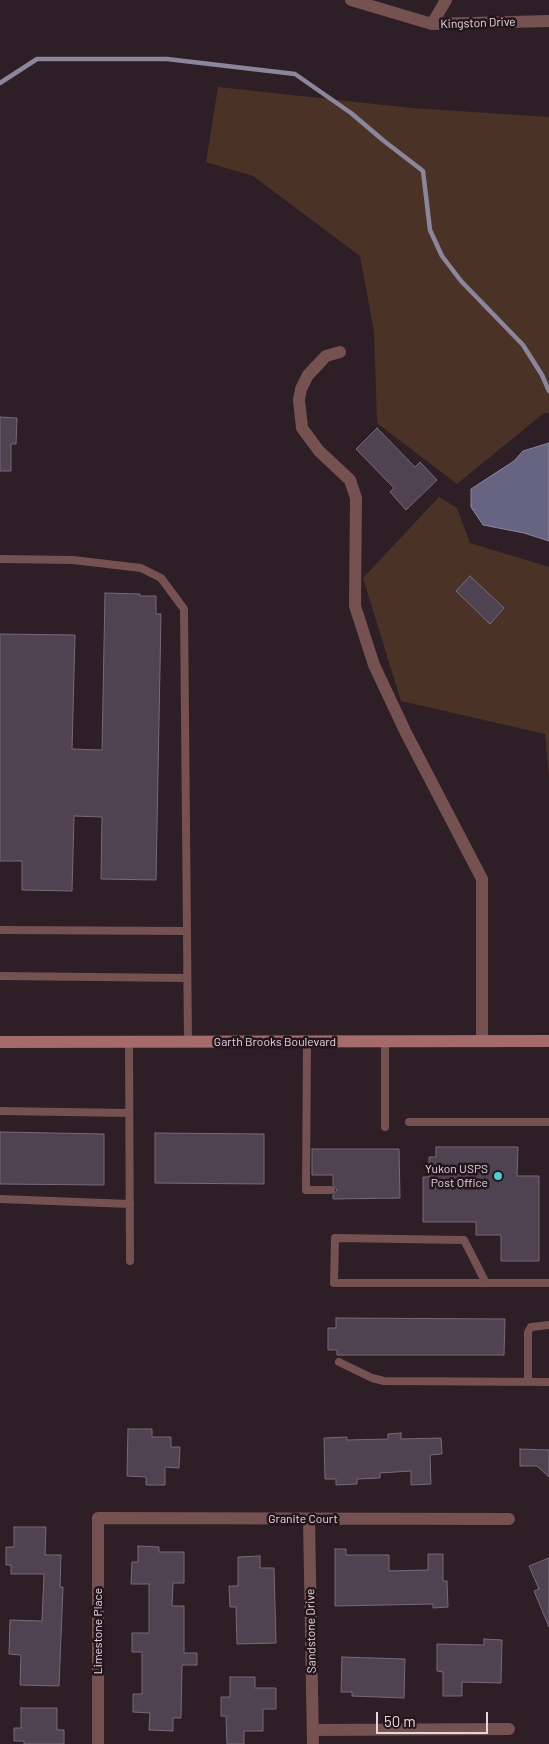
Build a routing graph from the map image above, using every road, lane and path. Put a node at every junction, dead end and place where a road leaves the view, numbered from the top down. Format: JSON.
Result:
{"nodes":[{"id":1,"x":351,"y":0,"type":"edge"},
{"id":2,"x":446,"y":0,"type":"edge"},
{"id":3,"x":549,"y":21,"type":"edge"},
{"id":4,"x":432,"y":24,"type":"junction"},
{"id":5,"x":340,"y":352,"type":"dead end"},
{"id":6,"x":0,"y":559,"type":"edge"},
{"id":7,"x":0,"y":930,"type":"edge"},
{"id":8,"x":187,"y":931,"type":"junction"},
{"id":9,"x":0,"y":976,"type":"edge"},
{"id":10,"x":187,"y":978,"type":"junction"},
{"id":11,"x":549,"y":1040,"type":"edge"},
{"id":12,"x":307,"y":1041,"type":"junction"},
{"id":13,"x":385,"y":1041,"type":"junction"},
{"id":14,"x":482,"y":1041,"type":"junction"},
{"id":15,"x":0,"y":1042,"type":"edge"},
{"id":16,"x":129,"y":1042,"type":"junction"},
{"id":17,"x":188,"y":1042,"type":"junction"},
{"id":18,"x":0,"y":1111,"type":"edge"},
{"id":19,"x":129,"y":1113,"type":"junction"},
{"id":20,"x":409,"y":1122,"type":"dead end"},
{"id":21,"x":549,"y":1122,"type":"edge"},
{"id":22,"x":384,"y":1127,"type":"dead end"},
{"id":23,"x":331,"y":1190,"type":"dead end"},
{"id":24,"x":0,"y":1199,"type":"edge"},
{"id":25,"x":130,"y":1204,"type":"junction"},
{"id":26,"x":130,"y":1261,"type":"dead end"},
{"id":27,"x":486,"y":1283,"type":"junction"},
{"id":28,"x":549,"y":1284,"type":"edge"},
{"id":29,"x":549,"y":1326,"type":"edge"},
{"id":30,"x":339,"y":1362,"type":"dead end"},
{"id":31,"x":528,"y":1382,"type":"junction"},
{"id":32,"x":549,"y":1382,"type":"edge"},
{"id":33,"x":98,"y":1518,"type":"joint"},
{"id":34,"x":308,"y":1519,"type":"junction"},
{"id":35,"x":508,"y":1519,"type":"dead end"},
{"id":36,"x":313,"y":1730,"type":"junction"},
{"id":37,"x":509,"y":1730,"type":"dead end"},
{"id":38,"x":98,"y":1744,"type":"edge"},
{"id":39,"x":313,"y":1744,"type":"edge"}],
"edges":[{"from":1,"to":4,"type":"street","name":"Kingston Drive"},
{"from":2,"to":4,"type":"street"},
{"from":3,"to":4,"type":"street","name":"Kingston Drive"},
{"from":5,"to":14,"type":"street"},
{"from":6,"to":8,"type":"lane"},
{"from":7,"to":8,"type":"lane"},
{"from":8,"to":10,"type":"lane"},
{"from":9,"to":10,"type":"lane"},
{"from":10,"to":17,"type":"lane"},
{"from":11,"to":14,"type":"street","name":"Garth Brooks Boulevard"},
{"from":12,"to":13,"type":"street","name":"Garth Brooks Boulevard"},
{"from":12,"to":17,"type":"street","name":"Garth Brooks Boulevard"},
{"from":12,"to":23,"type":"lane"},
{"from":13,"to":14,"type":"street","name":"Garth Brooks Boulevard"},
{"from":13,"to":22,"type":"lane"},
{"from":15,"to":16,"type":"street","name":"Garth Brooks Boulevard"},
{"from":16,"to":17,"type":"street","name":"Garth Brooks Boulevard"},
{"from":16,"to":19,"type":"lane"},
{"from":18,"to":19,"type":"lane"},
{"from":19,"to":25,"type":"lane"},
{"from":20,"to":21,"type":"lane"},
{"from":24,"to":25,"type":"lane"},
{"from":25,"to":26,"type":"lane"},
{"from":27,"to":27,"type":"lane"},
{"from":27,"to":28,"type":"lane"},
{"from":29,"to":31,"type":"lane"},
{"from":30,"to":31,"type":"lane"},
{"from":31,"to":32,"type":"lane"},
{"from":33,"to":34,"type":"street","name":"Granite Court"},
{"from":33,"to":38,"type":"street","name":"Limestone Place"},
{"from":34,"to":35,"type":"street","name":"Granite Court"},
{"from":34,"to":36,"type":"street","name":"Sandstone Drive"},
{"from":36,"to":37,"type":"street"},
{"from":36,"to":39,"type":"street","name":"Sandstone Drive"}]}
